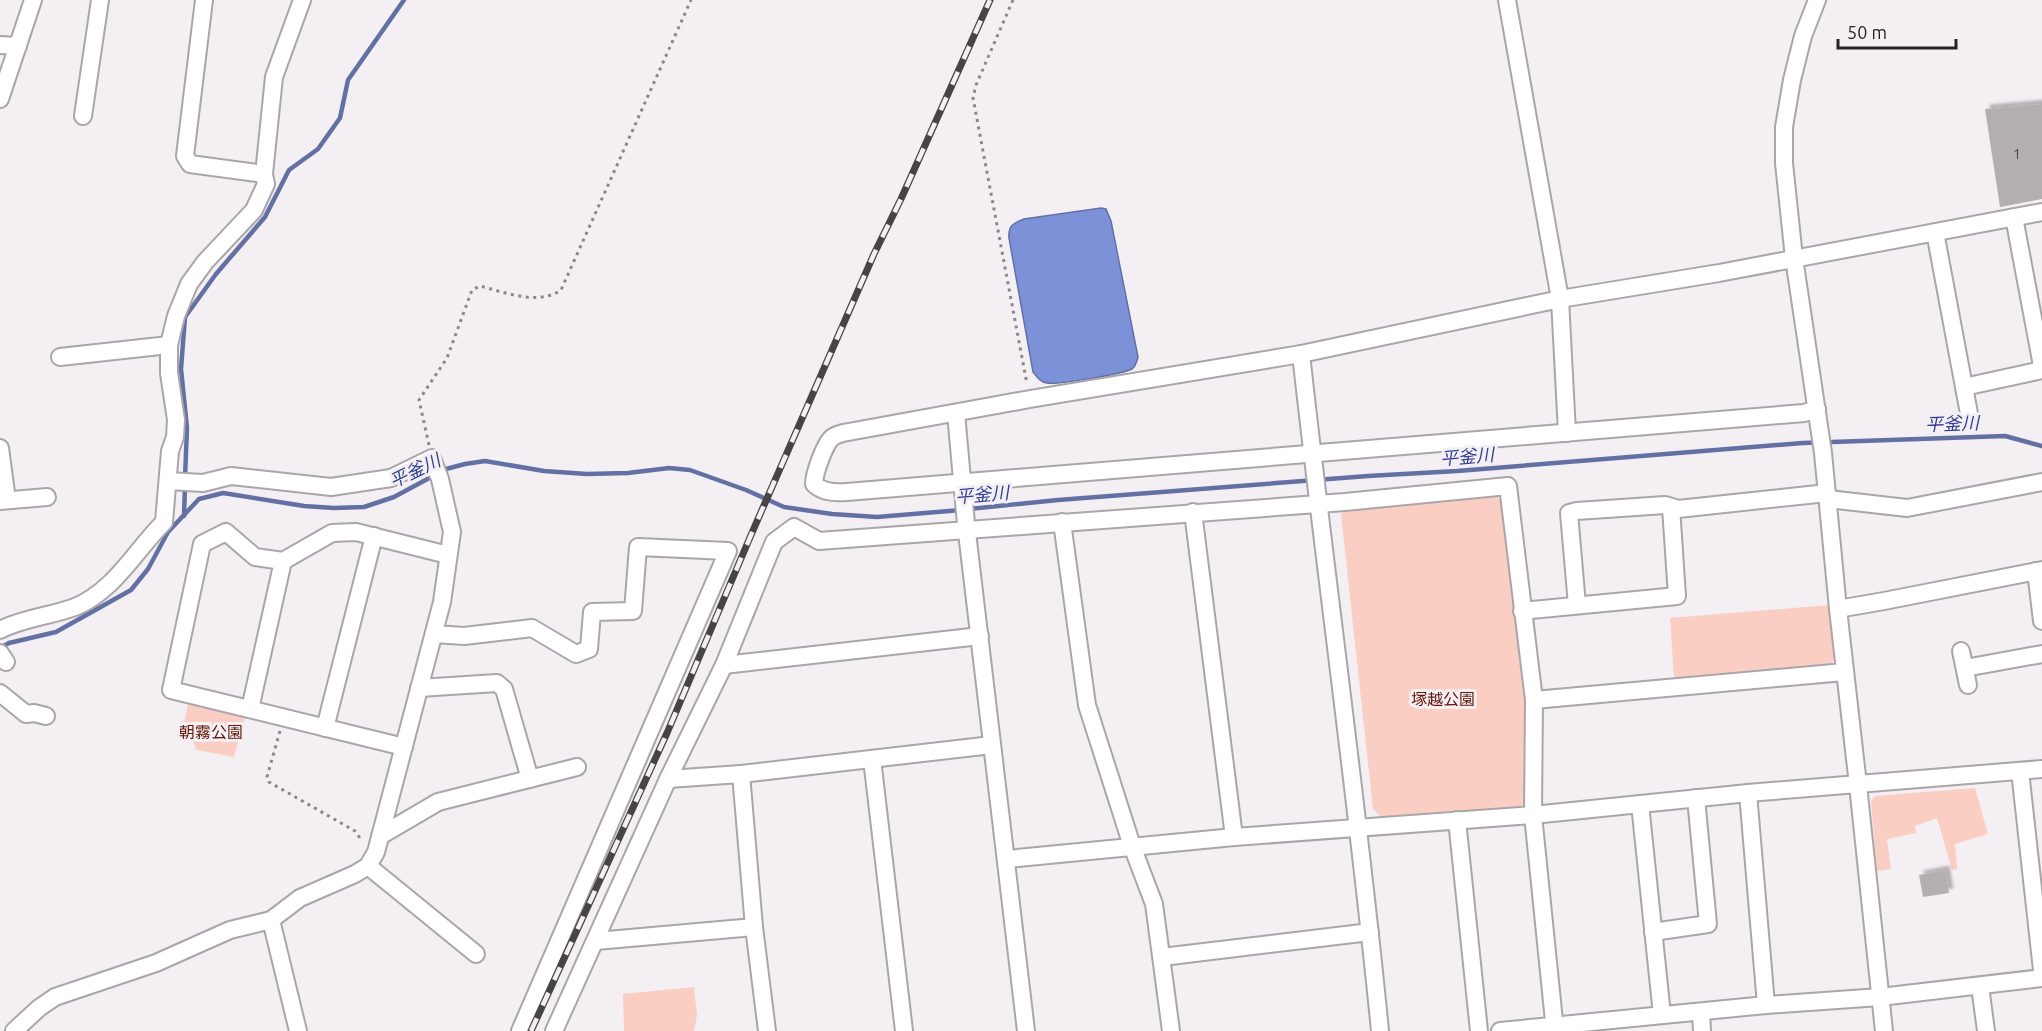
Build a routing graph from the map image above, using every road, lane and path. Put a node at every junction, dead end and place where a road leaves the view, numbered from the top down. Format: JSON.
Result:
{"nodes":[{"id":1,"x":33,"y":0,"type":"edge"},
{"id":2,"x":100,"y":0,"type":"edge"},
{"id":3,"x":204,"y":0,"type":"edge"},
{"id":4,"x":302,"y":0,"type":"edge"},
{"id":5,"x":691,"y":0,"type":"edge"},
{"id":6,"x":1012,"y":0,"type":"edge"},
{"id":7,"x":1506,"y":0,"type":"edge"},
{"id":8,"x":1817,"y":0,"type":"edge"},
{"id":9,"x":0,"y":45,"type":"edge"},
{"id":10,"x":18,"y":46,"type":"junction"},
{"id":11,"x":0,"y":99,"type":"edge"},
{"id":12,"x":83,"y":116,"type":"dead end"},
{"id":13,"x":264,"y":174,"type":"junction"},
{"id":14,"x":2042,"y":212,"type":"edge"},
{"id":15,"x":2014,"y":217,"type":"junction"},
{"id":16,"x":1935,"y":232,"type":"junction"},
{"id":17,"x":1794,"y":258,"type":"junction"},
{"id":18,"x":1560,"y":299,"type":"junction"},
{"id":19,"x":2036,"y":307,"type":"edge"},
{"id":20,"x":170,"y":345,"type":"junction"},
{"id":21,"x":1301,"y":354,"type":"junction"},
{"id":22,"x":60,"y":357,"type":"dead end"},
{"id":23,"x":2042,"y":368,"type":"edge"},
{"id":24,"x":1964,"y":387,"type":"junction"},
{"id":25,"x":1030,"y":399,"type":"junction"},
{"id":26,"x":956,"y":413,"type":"junction"},
{"id":27,"x":1818,"y":417,"type":"junction"},
{"id":28,"x":1970,"y":419,"type":"dead end"},
{"id":29,"x":1567,"y":433,"type":"junction"},
{"id":30,"x":0,"y":454,"type":"edge"},
{"id":31,"x":1312,"y":459,"type":"junction"},
{"id":32,"x":432,"y":461,"type":"junction"},
{"id":33,"x":168,"y":481,"type":"junction"},
{"id":34,"x":2042,"y":482,"type":"edge"},
{"id":35,"x":962,"y":485,"type":"junction"},
{"id":36,"x":1827,"y":496,"type":"junction"},
{"id":37,"x":47,"y":498,"type":"dead end"},
{"id":38,"x":1316,"y":499,"type":"junction"},
{"id":39,"x":4,"y":500,"type":"edge"},
{"id":40,"x":1671,"y":507,"type":"junction"},
{"id":41,"x":1193,"y":512,"type":"junction"},
{"id":42,"x":1062,"y":522,"type":"junction"},
{"id":43,"x":966,"y":527,"type":"junction"},
{"id":44,"x":374,"y":536,"type":"junction"},
{"id":45,"x":448,"y":555,"type":"junction"},
{"id":46,"x":283,"y":561,"type":"junction"},
{"id":47,"x":2039,"y":570,"type":"edge"},
{"id":48,"x":1577,"y":606,"type":"junction"},
{"id":49,"x":1838,"y":609,"type":"junction"},
{"id":50,"x":1522,"y":611,"type":"junction"},
{"id":51,"x":2042,"y":621,"type":"edge"},
{"id":52,"x":0,"y":630,"type":"edge"},
{"id":53,"x":434,"y":634,"type":"junction"},
{"id":54,"x":980,"y":636,"type":"junction"},
{"id":55,"x":1961,"y":651,"type":"dead end"},
{"id":56,"x":2042,"y":654,"type":"edge"},
{"id":57,"x":724,"y":665,"type":"junction"},
{"id":58,"x":1965,"y":668,"type":"junction"},
{"id":59,"x":1844,"y":672,"type":"junction"},
{"id":60,"x":1968,"y":685,"type":"dead end"},
{"id":61,"x":420,"y":688,"type":"junction"},
{"id":62,"x":0,"y":693,"type":"edge"},
{"id":63,"x":1534,"y":700,"type":"junction"},
{"id":64,"x":250,"y":709,"type":"junction"},
{"id":65,"x":46,"y":716,"type":"dead end"},
{"id":66,"x":284,"y":718,"type":"junction"},
{"id":67,"x":326,"y":728,"type":"junction"},
{"id":68,"x":992,"y":745,"type":"junction"},
{"id":69,"x":404,"y":747,"type":"junction"},
{"id":70,"x":872,"y":759,"type":"junction"},
{"id":71,"x":577,"y":767,"type":"dead end"},
{"id":72,"x":2042,"y":769,"type":"edge"},
{"id":73,"x":2020,"y":771,"type":"junction"},
{"id":74,"x":741,"y":774,"type":"junction"},
{"id":75,"x":530,"y":779,"type":"junction"},
{"id":76,"x":668,"y":779,"type":"junction"},
{"id":77,"x":1858,"y":784,"type":"junction"},
{"id":78,"x":1748,"y":793,"type":"junction"},
{"id":79,"x":1696,"y":798,"type":"junction"},
{"id":80,"x":1640,"y":804,"type":"junction"},
{"id":81,"x":1533,"y":815,"type":"junction"},
{"id":82,"x":1457,"y":820,"type":"junction"},
{"id":83,"x":1359,"y":827,"type":"junction"},
{"id":84,"x":380,"y":836,"type":"junction"},
{"id":85,"x":1234,"y":837,"type":"junction"},
{"id":86,"x":1132,"y":846,"type":"junction"},
{"id":87,"x":1006,"y":859,"type":"junction"},
{"id":88,"x":371,"y":861,"type":"junction"},
{"id":89,"x":271,"y":920,"type":"junction"},
{"id":90,"x":754,"y":927,"type":"junction"},
{"id":91,"x":1370,"y":932,"type":"junction"},
{"id":92,"x":1653,"y":932,"type":"junction"},
{"id":93,"x":596,"y":941,"type":"junction"},
{"id":94,"x":476,"y":954,"type":"dead end"},
{"id":95,"x":1162,"y":957,"type":"junction"},
{"id":96,"x":2042,"y":970,"type":"edge"},
{"id":97,"x":2042,"y":978,"type":"edge"},
{"id":98,"x":1980,"y":986,"type":"junction"},
{"id":99,"x":1880,"y":997,"type":"junction"},
{"id":100,"x":1766,"y":1005,"type":"junction"},
{"id":101,"x":1701,"y":1012,"type":"junction"},
{"id":102,"x":1662,"y":1015,"type":"junction"},
{"id":103,"x":1555,"y":1029,"type":"edge"},
{"id":104,"x":14,"y":1031,"type":"edge"},
{"id":105,"x":298,"y":1031,"type":"edge"},
{"id":106,"x":520,"y":1031,"type":"edge"},
{"id":107,"x":554,"y":1031,"type":"edge"},
{"id":108,"x":767,"y":1031,"type":"edge"},
{"id":109,"x":904,"y":1031,"type":"edge"},
{"id":110,"x":1026,"y":1031,"type":"edge"},
{"id":111,"x":1171,"y":1031,"type":"edge"},
{"id":112,"x":1380,"y":1031,"type":"edge"},
{"id":113,"x":1479,"y":1031,"type":"edge"},
{"id":114,"x":1500,"y":1031,"type":"edge"},
{"id":115,"x":1702,"y":1031,"type":"edge"},
{"id":116,"x":1884,"y":1031,"type":"edge"},
{"id":117,"x":1986,"y":1031,"type":"edge"}],
"edges":[{"from":1,"to":10,"type":"street"},
{"from":2,"to":12,"type":"street"},
{"from":3,"to":13,"type":"street"},
{"from":4,"to":13,"type":"street"},
{"from":5,"to":32,"type":"path"},
{"from":6,"to":25,"type":"path"},
{"from":7,"to":18,"type":"street"},
{"from":8,"to":17,"type":"street"},
{"from":9,"to":10,"type":"street"},
{"from":10,"to":11,"type":"street"},
{"from":13,"to":20,"type":"street"},
{"from":14,"to":15,"type":"street"},
{"from":15,"to":16,"type":"street"},
{"from":15,"to":19,"type":"street"},
{"from":16,"to":17,"type":"street"},
{"from":16,"to":24,"type":"street"},
{"from":17,"to":18,"type":"street"},
{"from":17,"to":27,"type":"street"},
{"from":18,"to":21,"type":"street"},
{"from":18,"to":29,"type":"street"},
{"from":19,"to":23,"type":"street"},
{"from":20,"to":22,"type":"street"},
{"from":20,"to":33,"type":"street"},
{"from":21,"to":25,"type":"street"},
{"from":21,"to":31,"type":"street"},
{"from":23,"to":24,"type":"street"},
{"from":24,"to":28,"type":"street"},
{"from":25,"to":26,"type":"street"},
{"from":26,"to":35,"type":"street"},
{"from":26,"to":35,"type":"street"},
{"from":27,"to":29,"type":"street"},
{"from":27,"to":36,"type":"street"},
{"from":29,"to":31,"type":"street"},
{"from":30,"to":39,"type":"street"},
{"from":31,"to":35,"type":"street"},
{"from":31,"to":38,"type":"street"},
{"from":32,"to":33,"type":"street"},
{"from":32,"to":45,"type":"street"},
{"from":33,"to":52,"type":"street"},
{"from":34,"to":36,"type":"street"},
{"from":35,"to":43,"type":"street"},
{"from":36,"to":40,"type":"street"},
{"from":36,"to":49,"type":"street"},
{"from":37,"to":39,"type":"street"},
{"from":38,"to":41,"type":"street"},
{"from":38,"to":50,"type":"street"},
{"from":38,"to":83,"type":"street"},
{"from":40,"to":48,"type":"street"},
{"from":40,"to":48,"type":"street"},
{"from":41,"to":42,"type":"street"},
{"from":41,"to":85,"type":"street"},
{"from":42,"to":43,"type":"street"},
{"from":42,"to":86,"type":"street"},
{"from":43,"to":54,"type":"street"},
{"from":43,"to":57,"type":"street"},
{"from":44,"to":45,"type":"street"},
{"from":44,"to":46,"type":"street"},
{"from":44,"to":67,"type":"street"},
{"from":45,"to":53,"type":"street"},
{"from":46,"to":64,"type":"street"},
{"from":46,"to":64,"type":"street"},
{"from":47,"to":49,"type":"street"},
{"from":47,"to":51,"type":"street"},
{"from":48,"to":50,"type":"street"},
{"from":49,"to":59,"type":"street"},
{"from":50,"to":63,"type":"street"},
{"from":53,"to":61,"type":"street"},
{"from":53,"to":106,"type":"street"},
{"from":54,"to":57,"type":"street"},
{"from":54,"to":68,"type":"street"},
{"from":55,"to":58,"type":"street"},
{"from":56,"to":58,"type":"street"},
{"from":57,"to":76,"type":"street"},
{"from":58,"to":60,"type":"street"},
{"from":59,"to":63,"type":"street"},
{"from":59,"to":77,"type":"street"},
{"from":61,"to":69,"type":"street"},
{"from":61,"to":75,"type":"street"},
{"from":62,"to":65,"type":"street"},
{"from":63,"to":81,"type":"street"},
{"from":64,"to":66,"type":"street"},
{"from":66,"to":67,"type":"street"},
{"from":66,"to":88,"type":"path"},
{"from":67,"to":69,"type":"street"},
{"from":68,"to":70,"type":"street"},
{"from":68,"to":87,"type":"street"},
{"from":69,"to":84,"type":"street"},
{"from":70,"to":74,"type":"street"},
{"from":70,"to":109,"type":"street"},
{"from":71,"to":75,"type":"street"},
{"from":72,"to":73,"type":"street"},
{"from":73,"to":77,"type":"street"},
{"from":73,"to":96,"type":"street"},
{"from":74,"to":76,"type":"street"},
{"from":74,"to":90,"type":"street"},
{"from":75,"to":84,"type":"street"},
{"from":76,"to":93,"type":"street"},
{"from":77,"to":78,"type":"street"},
{"from":77,"to":99,"type":"street"},
{"from":78,"to":79,"type":"street"},
{"from":78,"to":100,"type":"street"},
{"from":79,"to":80,"type":"street"},
{"from":79,"to":92,"type":"street"},
{"from":80,"to":81,"type":"street"},
{"from":80,"to":92,"type":"street"},
{"from":81,"to":82,"type":"street"},
{"from":81,"to":103,"type":"street"},
{"from":82,"to":83,"type":"street"},
{"from":82,"to":113,"type":"street"},
{"from":83,"to":85,"type":"street"},
{"from":83,"to":91,"type":"street"},
{"from":84,"to":88,"type":"street"},
{"from":85,"to":86,"type":"street"},
{"from":86,"to":87,"type":"street"},
{"from":86,"to":95,"type":"street"},
{"from":87,"to":110,"type":"street"},
{"from":88,"to":89,"type":"street"},
{"from":88,"to":94,"type":"street"},
{"from":89,"to":104,"type":"street"},
{"from":89,"to":105,"type":"street"},
{"from":90,"to":93,"type":"street"},
{"from":90,"to":108,"type":"street"},
{"from":91,"to":95,"type":"street"},
{"from":91,"to":112,"type":"street"},
{"from":92,"to":102,"type":"street"},
{"from":93,"to":107,"type":"street"},
{"from":95,"to":111,"type":"street"},
{"from":97,"to":98,"type":"street"},
{"from":98,"to":99,"type":"street"},
{"from":98,"to":117,"type":"street"},
{"from":99,"to":100,"type":"street"},
{"from":99,"to":116,"type":"street"},
{"from":100,"to":101,"type":"street"},
{"from":101,"to":102,"type":"street"},
{"from":101,"to":115,"type":"street"},
{"from":102,"to":103,"type":"street"},
{"from":103,"to":114,"type":"street"}]}
